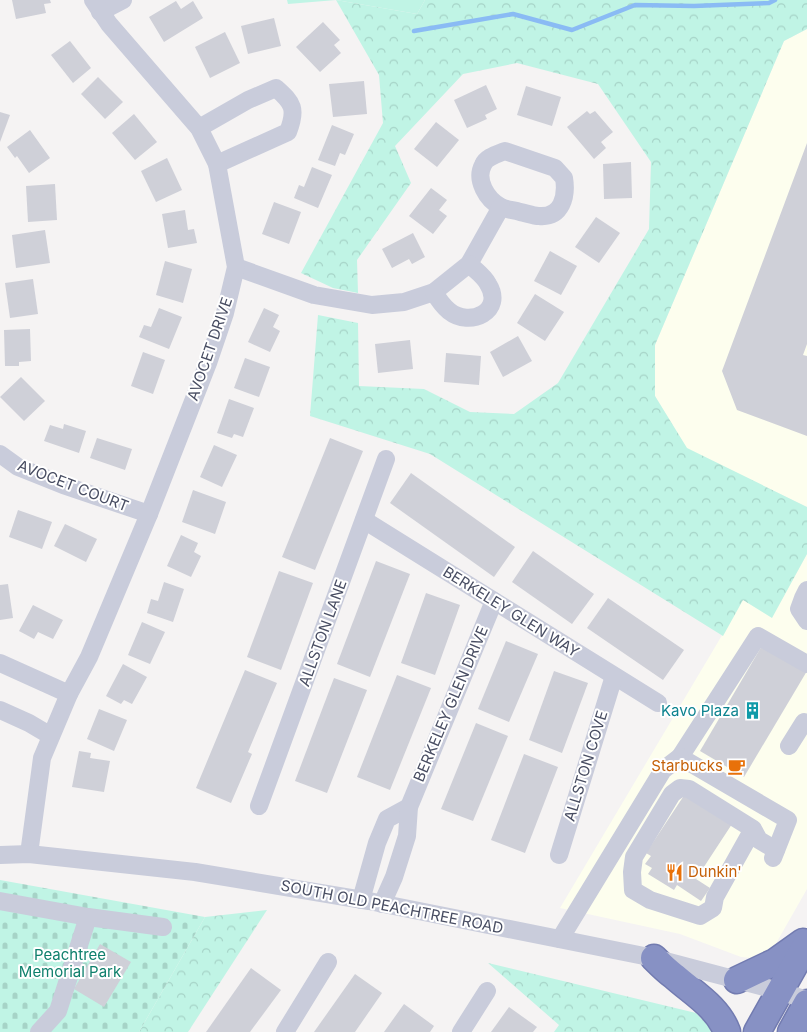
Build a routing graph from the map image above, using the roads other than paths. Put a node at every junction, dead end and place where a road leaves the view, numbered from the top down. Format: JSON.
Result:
{"nodes":[{"id":1,"x":123,"y":0,"type":"edge"},
{"id":2,"x":96,"y":6,"type":"edge"},
{"id":3,"x":199,"y":128,"type":"junction"},
{"id":4,"x":217,"y":164,"type":"junction"},
{"id":5,"x":501,"y":207,"type":"junction"},
{"id":6,"x":469,"y":264,"type":"junction"},
{"id":7,"x":236,"y":267,"type":"junction"},
{"id":8,"x":434,"y":292,"type":"junction"},
{"id":9,"x":0,"y":454,"type":"edge"},
{"id":10,"x":386,"y":459,"type":"dead end"},
{"id":11,"x":149,"y":514,"type":"junction"},
{"id":12,"x":364,"y":520,"type":"junction"},
{"id":13,"x":807,"y":590,"type":"edge"},
{"id":14,"x":494,"y":601,"type":"junction"},
{"id":15,"x":807,"y":620,"type":"edge"},
{"id":16,"x":0,"y":664,"type":"edge"},
{"id":17,"x":807,"y":664,"type":"edge"},
{"id":18,"x":614,"y":676,"type":"junction"},
{"id":19,"x":69,"y":694,"type":"junction"},
{"id":20,"x":658,"y":704,"type":"dead end"},
{"id":21,"x":0,"y":710,"type":"edge"},
{"id":22,"x":51,"y":736,"type":"junction"},
{"id":23,"x":680,"y":757,"type":"junction"},
{"id":24,"x":260,"y":806,"type":"dead end"},
{"id":25,"x":409,"y":806,"type":"junction"},
{"id":26,"x":640,"y":807,"type":"junction"},
{"id":27,"x":658,"y":818,"type":"junction"},
{"id":28,"x":381,"y":834,"type":"junction"},
{"id":29,"x":756,"y":834,"type":"junction"},
{"id":30,"x":405,"y":843,"type":"junction"},
{"id":31,"x":29,"y":854,"type":"junction"},
{"id":32,"x":0,"y":855,"type":"edge"},
{"id":33,"x":559,"y":855,"type":"dead end"},
{"id":34,"x":361,"y":900,"type":"junction"},
{"id":35,"x":0,"y":901,"type":"edge"},
{"id":36,"x":382,"y":904,"type":"junction"},
{"id":37,"x":88,"y":917,"type":"junction"},
{"id":38,"x":163,"y":927,"type":"dead end"},
{"id":39,"x":807,"y":938,"type":"edge"},
{"id":40,"x":560,"y":939,"type":"junction"},
{"id":41,"x":807,"y":943,"type":"edge"},
{"id":42,"x":654,"y":958,"type":"junction"},
{"id":43,"x":328,"y":962,"type":"dead end"},
{"id":44,"x":737,"y":980,"type":"junction"},
{"id":45,"x":779,"y":991,"type":"junction"},
{"id":46,"x":487,"y":992,"type":"dead end"},
{"id":47,"x":807,"y":1002,"type":"edge"},
{"id":48,"x":39,"y":1032,"type":"edge"},
{"id":49,"x":284,"y":1032,"type":"edge"},
{"id":50,"x":461,"y":1032,"type":"edge"},
{"id":51,"x":726,"y":1032,"type":"edge"},
{"id":52,"x":757,"y":1032,"type":"edge"},
{"id":53,"x":791,"y":1032,"type":"edge"}],
"edges":[{"from":1,"to":2,"type":"street"},
{"from":2,"to":3,"type":"street","name":"AVOCET DRIVE"},
{"from":3,"to":4,"type":"street","name":"AVOCET DRIVE"},
{"from":3,"to":4,"type":"street"},
{"from":4,"to":7,"type":"street","name":"AVOCET DRIVE"},
{"from":5,"to":5,"type":"street"},
{"from":5,"to":6,"type":"street"},
{"from":6,"to":8,"type":"street"},
{"from":6,"to":8,"type":"street"},
{"from":7,"to":8,"type":"street"},
{"from":7,"to":11,"type":"street","name":"AVOCET DRIVE"},
{"from":9,"to":11,"type":"street","name":"AVOCET COURT"},
{"from":10,"to":12,"type":"street","name":"ALLSTON LANE"},
{"from":11,"to":19,"type":"street","name":"AVOCET DRIVE"},
{"from":12,"to":14,"type":"street","name":"BERKELEY GLEN WAY"},
{"from":12,"to":24,"type":"street","name":"ALLSTON LANE"},
{"from":13,"to":15,"type":"street"},
{"from":14,"to":18,"type":"street","name":"BERKELEY GLEN WAY"},
{"from":14,"to":25,"type":"street","name":"BERKELEY GLEN DRIVE"},
{"from":16,"to":19,"type":"street"},
{"from":17,"to":23,"type":"street"},
{"from":18,"to":20,"type":"street","name":"BERKELEY GLEN WAY"},
{"from":18,"to":33,"type":"street","name":"ALLSTON COVE"},
{"from":19,"to":22,"type":"street","name":"AVOCET DRIVE"},
{"from":21,"to":22,"type":"street"},
{"from":22,"to":31,"type":"street","name":"AVOCET DRIVE"},
{"from":23,"to":26,"type":"street"},
{"from":23,"to":29,"type":"street"},
{"from":25,"to":28,"type":"street"},
{"from":25,"to":30,"type":"street","name":"BERKELEY GLEN DRIVE"},
{"from":26,"to":27,"type":"street"},
{"from":26,"to":40,"type":"street"},
{"from":27,"to":29,"type":"street"},
{"from":27,"to":29,"type":"street"},
{"from":28,"to":30,"type":"street"},
{"from":28,"to":34,"type":"street"},
{"from":30,"to":36,"type":"street","name":"BERKELEY GLEN DRIVE"},
{"from":31,"to":32,"type":"street","name":"SOUTH OLD PEACHTREE ROAD"},
{"from":31,"to":34,"type":"street","name":"SOUTH OLD PEACHTREE ROAD"},
{"from":34,"to":36,"type":"street","name":"SOUTH OLD PEACHTREE ROAD"},
{"from":35,"to":37,"type":"street"},
{"from":36,"to":40,"type":"street","name":"SOUTH OLD PEACHTREE ROAD"},
{"from":37,"to":38,"type":"street"},
{"from":37,"to":48,"type":"street"},
{"from":39,"to":44,"type":"highway"},
{"from":40,"to":42,"type":"street","name":"SOUTH OLD PEACHTREE ROAD"},
{"from":41,"to":45,"type":"highway"},
{"from":42,"to":44,"type":"street","name":"SOUTH OLD PEACHTREE ROAD"},
{"from":42,"to":51,"type":"highway"},
{"from":43,"to":49,"type":"street"},
{"from":44,"to":45,"type":"street","name":"SOUTH OLD PEACHTREE ROAD"},
{"from":45,"to":47,"type":"street","name":"SOUTH OLD PEACHTREE ROAD"},
{"from":45,"to":52,"type":"highway"},
{"from":46,"to":50,"type":"street"},
{"from":47,"to":53,"type":"highway"}]}
